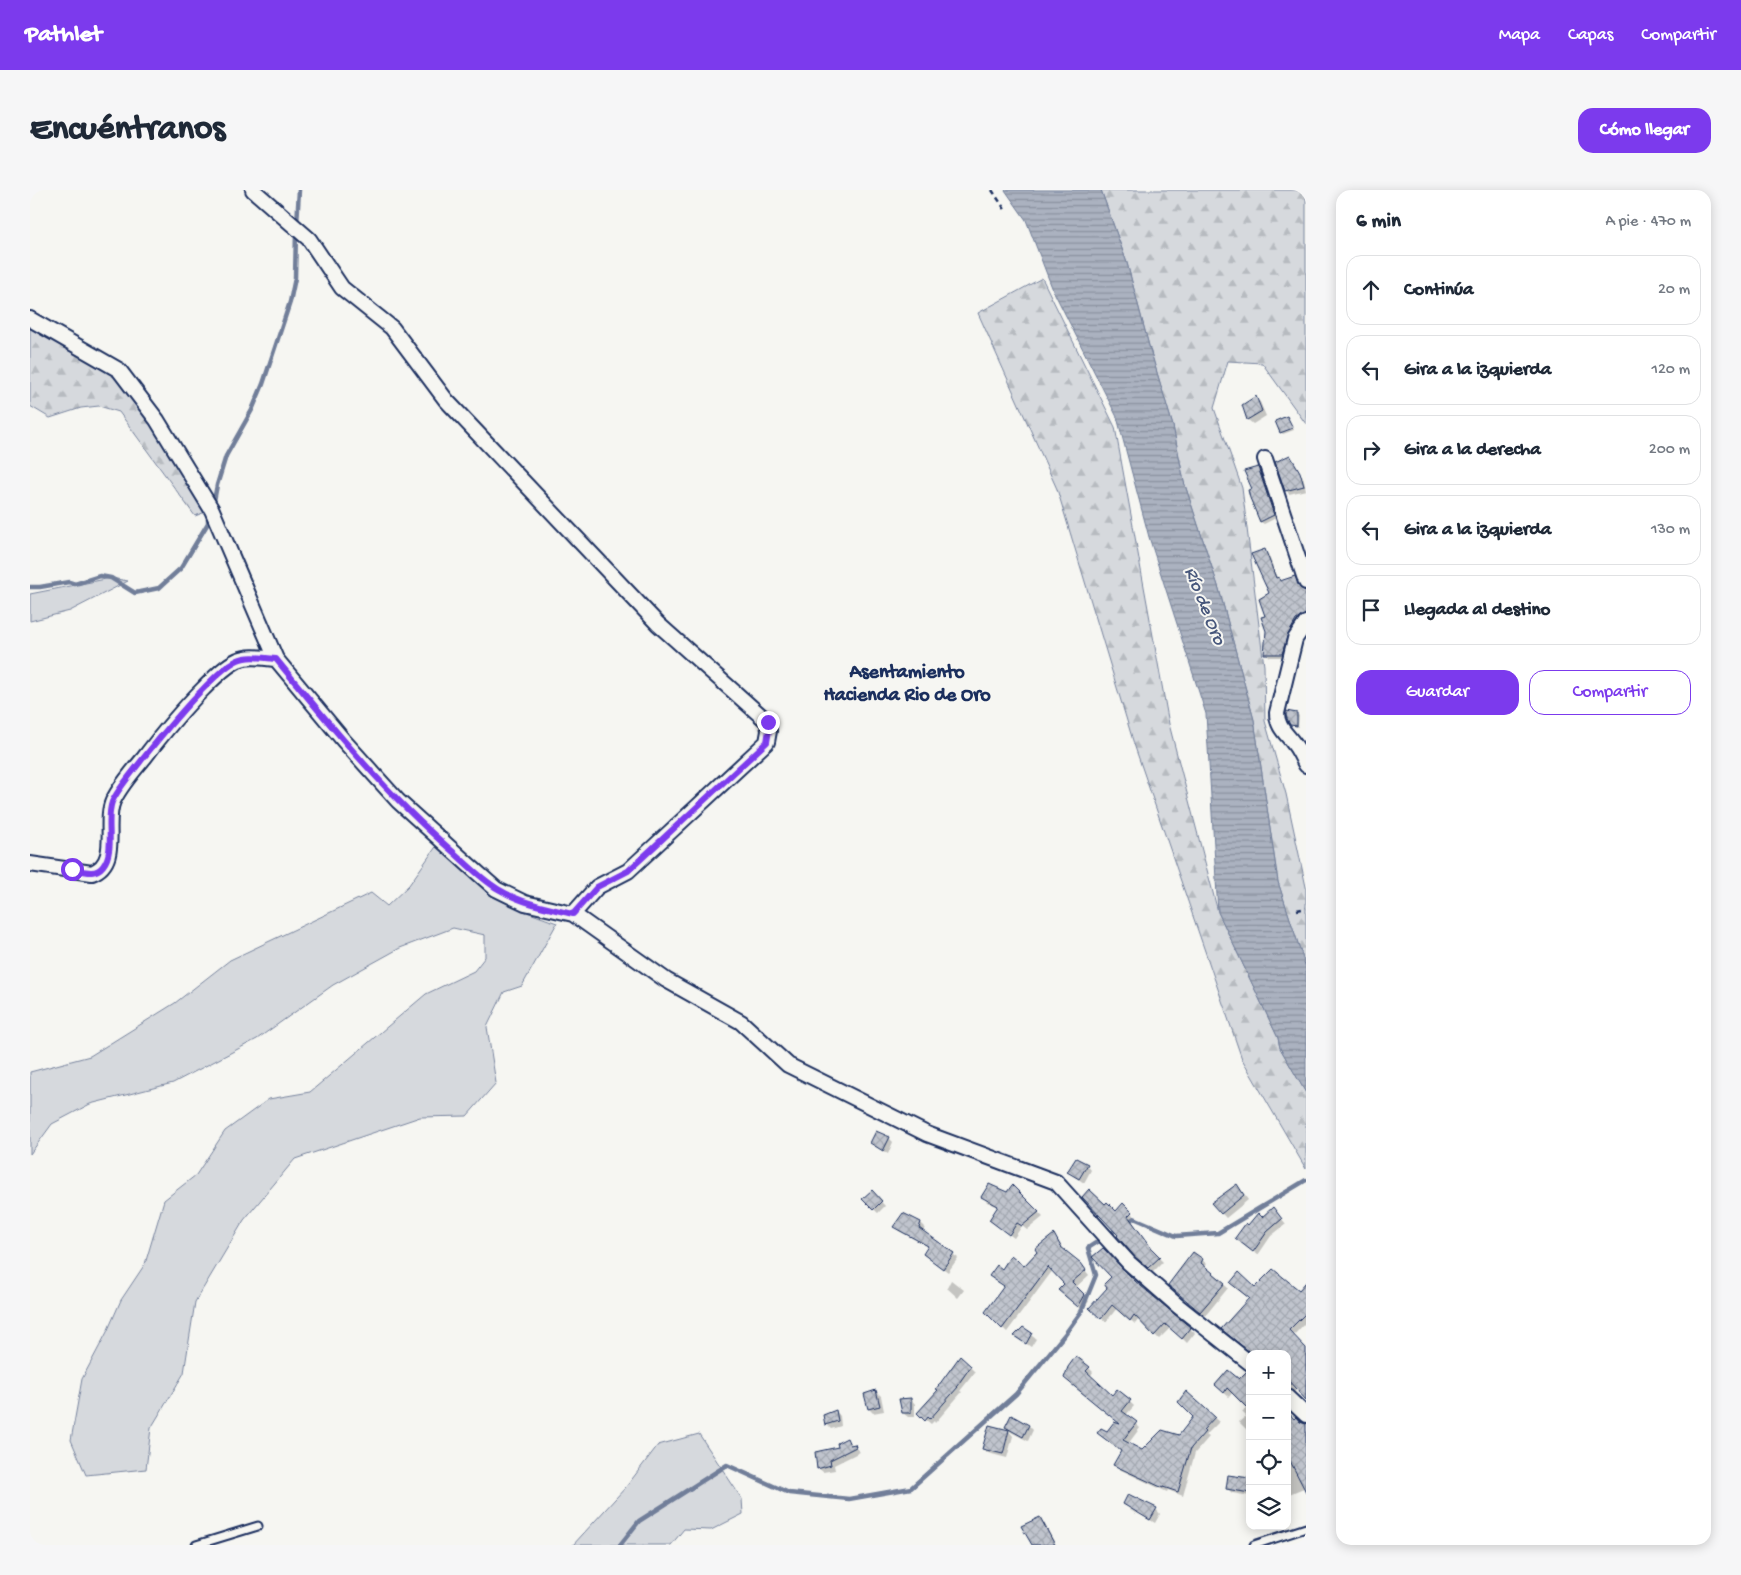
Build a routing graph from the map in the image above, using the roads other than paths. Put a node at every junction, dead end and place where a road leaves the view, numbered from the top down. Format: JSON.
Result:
{"nodes":[{"id":1,"x":253,"y":190,"type":"edge"},
{"id":2,"x":30,"y":319,"type":"edge"},
{"id":3,"x":1265,"y":458,"type":"dead end"},
{"id":4,"x":1306,"y":582,"type":"edge"},
{"id":5,"x":1306,"y":623,"type":"edge"},
{"id":6,"x":276,"y":659,"type":"junction"},
{"id":7,"x":1306,"y":764,"type":"edge"},
{"id":8,"x":30,"y":864,"type":"edge"},
{"id":9,"x":573,"y":914,"type":"junction"},
{"id":10,"x":1246,"y":1360,"type":"edge"},
{"id":11,"x":1291,"y":1401,"type":"edge"},
{"id":12,"x":1306,"y":1415,"type":"edge"},
{"id":13,"x":258,"y":1526,"type":"dead end"},
{"id":14,"x":1306,"y":1528,"type":"edge"},
{"id":15,"x":196,"y":1545,"type":"edge"},
{"id":16,"x":1254,"y":1545,"type":"edge"}],
"edges":[{"from":1,"to":9,"type":"street"},
{"from":2,"to":6,"type":"street"},
{"from":3,"to":4,"type":"street"},
{"from":5,"to":7,"type":"street"},
{"from":6,"to":8,"type":"street"},
{"from":6,"to":9,"type":"street"},
{"from":9,"to":10,"type":"street"},
{"from":11,"to":12,"type":"street"},
{"from":13,"to":15,"type":"lane"},
{"from":14,"to":16,"type":"lane"}]}
